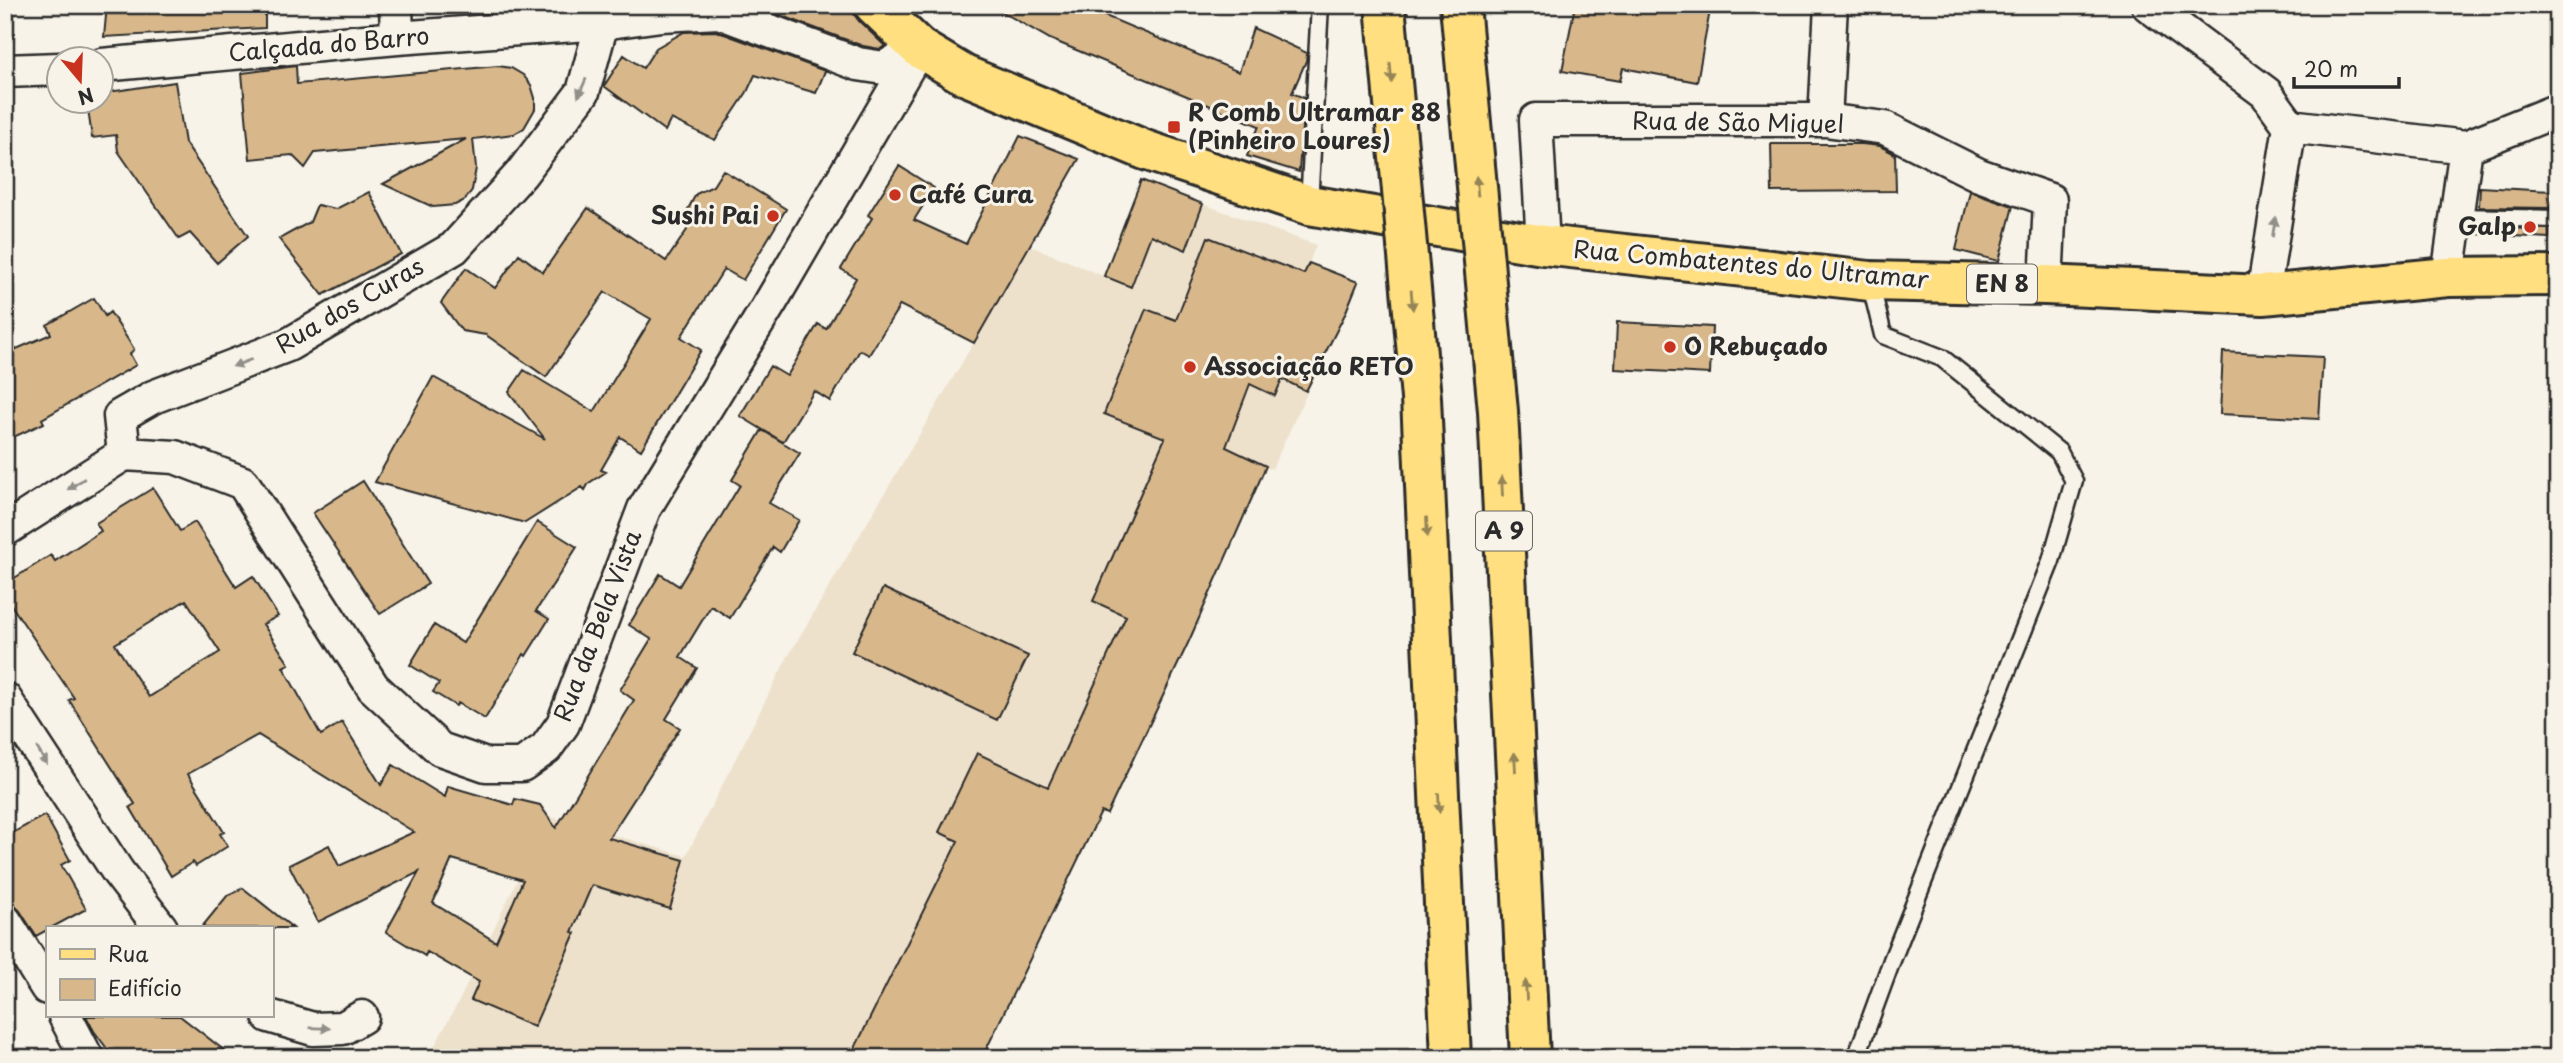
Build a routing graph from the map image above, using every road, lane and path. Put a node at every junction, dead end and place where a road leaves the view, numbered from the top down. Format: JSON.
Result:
{"nodes":[{"id":1,"x":396,"y":5,"type":"edge"},
{"id":2,"x":874,"y":5,"type":"edge"},
{"id":3,"x":1320,"y":5,"type":"edge"},
{"id":4,"x":1385,"y":5,"type":"edge"},
{"id":5,"x":1460,"y":5,"type":"edge"},
{"id":6,"x":1831,"y":5,"type":"edge"},
{"id":7,"x":2148,"y":5,"type":"edge"},
{"id":8,"x":602,"y":23,"type":"junction"},
{"id":9,"x":397,"y":38,"type":"junction"},
{"id":10,"x":919,"y":48,"type":"junction"},
{"id":11,"x":116,"y":64,"type":"edge"},
{"id":12,"x":46,"y":70,"type":"edge"},
{"id":13,"x":5,"y":71,"type":"edge"},
{"id":14,"x":2558,"y":110,"type":"edge"},
{"id":15,"x":1825,"y":120,"type":"junction"},
{"id":16,"x":2290,"y":126,"type":"junction"},
{"id":17,"x":2466,"y":147,"type":"junction"},
{"id":18,"x":1309,"y":205,"type":"junction"},
{"id":19,"x":2456,"y":217,"type":"junction"},
{"id":20,"x":2558,"y":219,"type":"edge"},
{"id":21,"x":1542,"y":245,"type":"junction"},
{"id":22,"x":2558,"y":276,"type":"edge"},
{"id":23,"x":2448,"y":277,"type":"junction"},
{"id":24,"x":1870,"y":281,"type":"junction"},
{"id":25,"x":2046,"y":285,"type":"junction"},
{"id":26,"x":2263,"y":295,"type":"junction"},
{"id":27,"x":124,"y":454,"type":"junction"},
{"id":28,"x":5,"y":530,"type":"edge"},
{"id":29,"x":5,"y":699,"type":"edge"},
{"id":30,"x":5,"y":921,"type":"edge"},
{"id":31,"x":159,"y":926,"type":"edge"},
{"id":32,"x":46,"y":986,"type":"edge"},
{"id":33,"x":362,"y":1017,"type":"dead end"},
{"id":34,"x":66,"y":1018,"type":"edge"},
{"id":35,"x":273,"y":1018,"type":"edge"},
{"id":36,"x":87,"y":1058,"type":"edge"},
{"id":37,"x":1451,"y":1058,"type":"edge"},
{"id":38,"x":1530,"y":1058,"type":"edge"},
{"id":39,"x":1856,"y":1058,"type":"edge"}],
"edges":[{"from":1,"to":9,"type":"street"},
{"from":2,"to":10,"type":"main road","number":"EN 8"},
{"from":3,"to":18,"type":"lane"},
{"from":4,"to":37,"type":"main road","one_way":true,"bridge":true},
{"from":38,"to":5,"type":"main road","number":"A 9","one_way":true,"bridge":true},
{"from":6,"to":15,"type":"street"},
{"from":7,"to":16,"type":"street"},
{"from":8,"to":9,"type":"street","name":"Calçada do Barro"},
{"from":8,"to":10,"type":"street","name":"Calçada do Barro"},
{"from":8,"to":27,"type":"street","name":"Rua dos Curas","one_way":true},
{"from":9,"to":11,"type":"street","name":"Calçada do Barro"},
{"from":10,"to":18,"type":"main road","number":"EN 8"},
{"from":10,"to":27,"type":"street","name":"Rua da Bela Vista"},
{"from":12,"to":13,"type":"street"},
{"from":14,"to":17,"type":"street"},
{"from":15,"to":21,"type":"street","name":"Rua de São Miguel"},
{"from":15,"to":25,"type":"street","name":"Rua de São Miguel"},
{"from":16,"to":17,"type":"street"},
{"from":26,"to":16,"type":"street","one_way":true},
{"from":17,"to":19,"type":"street"},
{"from":18,"to":21,"type":"main road","name":"Rua Combatentes do Ultramar","number":"EN 8"},
{"from":19,"to":20,"type":"lane"},
{"from":19,"to":23,"type":"street"},
{"from":21,"to":24,"type":"main road","name":"Rua Combatentes do Ultramar","number":"EN 8"},
{"from":22,"to":23,"type":"main road","name":"Rua Combatentes do Ultramar","number":"EN 8"},
{"from":23,"to":26,"type":"main road","name":"Rua Combatentes do Ultramar","number":"EN 8"},
{"from":24,"to":25,"type":"main road","name":"Rua Combatentes do Ultramar","number":"EN 8"},
{"from":24,"to":39,"type":"lane"},
{"from":25,"to":26,"type":"main road","name":"Rua Combatentes do Ultramar","number":"EN 8"},
{"from":27,"to":28,"type":"street","one_way":true},
{"from":29,"to":31,"type":"street","one_way":true},
{"from":30,"to":32,"type":"street"},
{"from":35,"to":33,"type":"street","one_way":true},
{"from":34,"to":36,"type":"street"}]}
